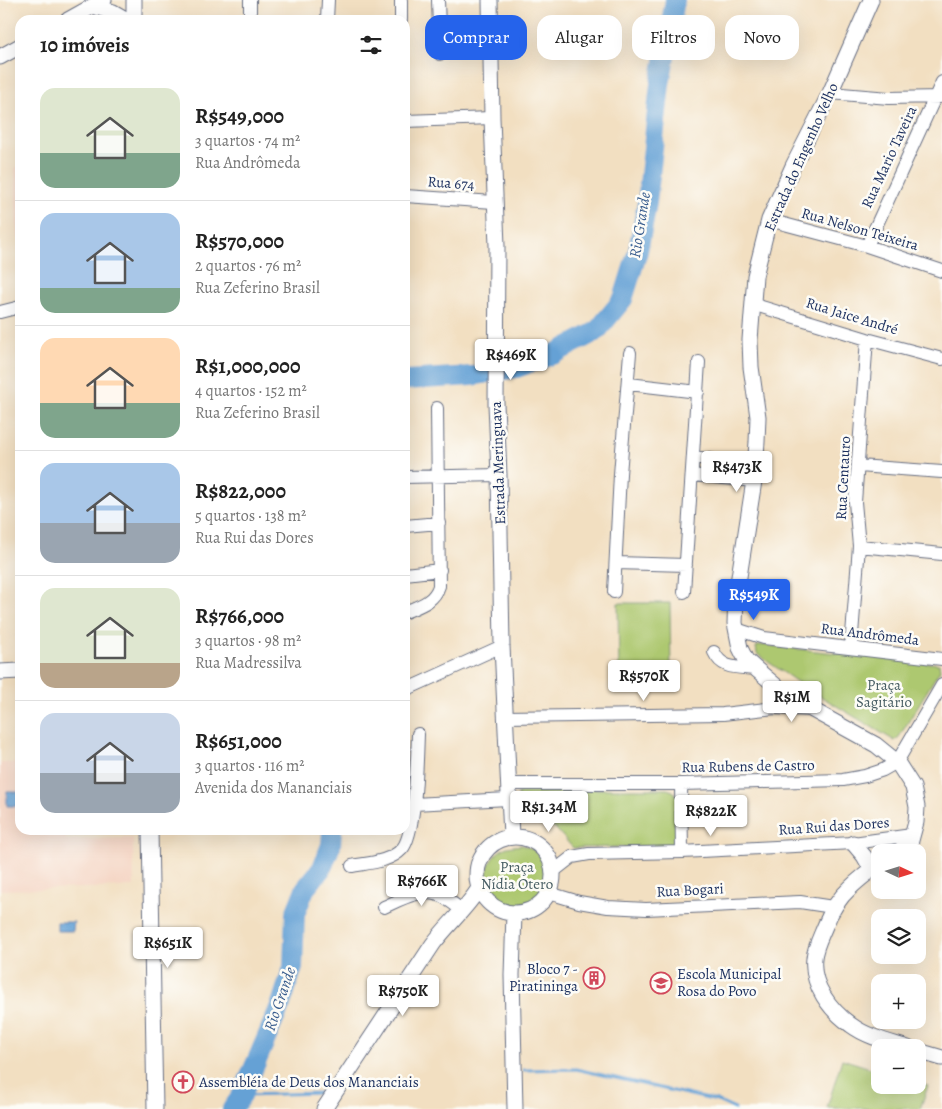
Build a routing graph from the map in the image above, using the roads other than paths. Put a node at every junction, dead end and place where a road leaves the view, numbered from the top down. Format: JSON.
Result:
{"nodes":[{"id":1,"x":134,"y":0,"type":"edge"},
{"id":2,"x":250,"y":0,"type":"edge"},
{"id":3,"x":328,"y":0,"type":"edge"},
{"id":4,"x":401,"y":0,"type":"edge"},
{"id":5,"x":438,"y":0,"type":"edge"},
{"id":6,"x":490,"y":0,"type":"edge"},
{"id":7,"x":871,"y":0,"type":"edge"},
{"id":8,"x":99,"y":3,"type":"edge"},
{"id":9,"x":77,"y":15,"type":"edge"},
{"id":10,"x":118,"y":15,"type":"edge"},
{"id":11,"x":134,"y":15,"type":"edge"},
{"id":12,"x":250,"y":15,"type":"edge"},
{"id":13,"x":327,"y":15,"type":"edge"},
{"id":14,"x":401,"y":15,"type":"edge"},
{"id":15,"x":439,"y":15,"type":"edge"},
{"id":16,"x":15,"y":49,"type":"edge"},
{"id":17,"x":0,"y":57,"type":"edge"},
{"id":18,"x":942,"y":82,"type":"edge"},
{"id":19,"x":830,"y":93,"type":"junction"},
{"id":20,"x":938,"y":97,"type":"edge"},
{"id":21,"x":492,"y":118,"type":"junction"},
{"id":22,"x":410,"y":120,"type":"edge"},
{"id":23,"x":410,"y":196,"type":"edge"},
{"id":24,"x":494,"y":202,"type":"junction"},
{"id":25,"x":769,"y":220,"type":"junction"},
{"id":26,"x":867,"y":246,"type":"junction"},
{"id":27,"x":942,"y":271,"type":"edge"},
{"id":28,"x":752,"y":304,"type":"junction"},
{"id":29,"x":15,"y":308,"type":"edge"},
{"id":30,"x":0,"y":312,"type":"edge"},
{"id":31,"x":867,"y":339,"type":"junction"},
{"id":32,"x":630,"y":353,"type":"dead end"},
{"id":33,"x":942,"y":359,"type":"edge"},
{"id":34,"x":699,"y":362,"type":"dead end"},
{"id":35,"x":628,"y":384,"type":"junction"},
{"id":36,"x":698,"y":392,"type":"junction"},
{"id":37,"x":438,"y":408,"type":"dead end"},
{"id":38,"x":694,"y":458,"type":"junction"},
{"id":39,"x":859,"y":466,"type":"junction"},
{"id":40,"x":942,"y":472,"type":"edge"},
{"id":41,"x":755,"y":473,"type":"junction"},
{"id":42,"x":499,"y":475,"type":"junction"},
{"id":43,"x":693,"y":475,"type":"junction"},
{"id":44,"x":439,"y":476,"type":"junction"},
{"id":45,"x":410,"y":477,"type":"edge"},
{"id":46,"x":439,"y":523,"type":"junction"},
{"id":47,"x":410,"y":526,"type":"edge"},
{"id":48,"x":859,"y":546,"type":"junction"},
{"id":49,"x":942,"y":554,"type":"edge"},
{"id":50,"x":616,"y":563,"type":"junction"},
{"id":51,"x":686,"y":565,"type":"junction"},
{"id":52,"x":440,"y":570,"type":"junction"},
{"id":53,"x":410,"y":573,"type":"edge"},
{"id":54,"x":614,"y":592,"type":"dead end"},
{"id":55,"x":684,"y":592,"type":"dead end"},
{"id":56,"x":410,"y":610,"type":"edge"},
{"id":57,"x":736,"y":629,"type":"junction"},
{"id":58,"x":764,"y":638,"type":"junction"},
{"id":59,"x":502,"y":646,"type":"junction"},
{"id":60,"x":740,"y":648,"type":"junction"},
{"id":61,"x":851,"y":648,"type":"junction"},
{"id":62,"x":714,"y":652,"type":"dead end"},
{"id":63,"x":942,"y":659,"type":"edge"},
{"id":64,"x":756,"y":669,"type":"junction"},
{"id":65,"x":15,"y":671,"type":"edge"},
{"id":66,"x":0,"y":672,"type":"edge"},
{"id":67,"x":942,"y":685,"type":"edge"},
{"id":68,"x":410,"y":688,"type":"edge"},
{"id":69,"x":789,"y":696,"type":"junction"},
{"id":70,"x":774,"y":708,"type":"junction"},
{"id":71,"x":813,"y":711,"type":"junction"},
{"id":72,"x":505,"y":717,"type":"junction"},
{"id":73,"x":418,"y":734,"type":"dead end"},
{"id":74,"x":897,"y":762,"type":"junction"},
{"id":75,"x":508,"y":784,"type":"junction"},
{"id":76,"x":680,"y":784,"type":"junction"},
{"id":77,"x":508,"y":800,"type":"junction"},
{"id":78,"x":414,"y":804,"type":"junction"},
{"id":79,"x":410,"y":829,"type":"edge"},
{"id":80,"x":150,"y":835,"type":"edge"},
{"id":81,"x":409,"y":835,"type":"edge"},
{"id":82,"x":912,"y":835,"type":"junction"},
{"id":83,"x":511,"y":836,"type":"junction"},
{"id":84,"x":853,"y":843,"type":"junction"},
{"id":85,"x":910,"y":844,"type":"edge"},
{"id":86,"x":682,"y":852,"type":"junction"},
{"id":87,"x":871,"y":862,"type":"edge"},
{"id":88,"x":352,"y":866,"type":"dead end"},
{"id":89,"x":554,"y":871,"type":"junction"},
{"id":90,"x":871,"y":871,"type":"edge"},
{"id":91,"x":479,"y":888,"type":"junction"},
{"id":92,"x":549,"y":893,"type":"junction"},
{"id":93,"x":488,"y":902,"type":"junction"},
{"id":94,"x":384,"y":907,"type":"dead end"},
{"id":95,"x":833,"y":907,"type":"junction"},
{"id":96,"x":463,"y":908,"type":"junction"},
{"id":97,"x":514,"y":913,"type":"junction"},
{"id":98,"x":881,"y":1039,"type":"edge"},
{"id":99,"x":926,"y":1053,"type":"edge"},
{"id":100,"x":942,"y":1058,"type":"edge"},
{"id":101,"x":155,"y":1109,"type":"edge"},
{"id":102,"x":324,"y":1109,"type":"edge"},
{"id":103,"x":515,"y":1109,"type":"edge"}],
"edges":[{"from":1,"to":11,"type":"street"},
{"from":2,"to":12,"type":"street"},
{"from":3,"to":13,"type":"street"},
{"from":4,"to":14,"type":"street"},
{"from":5,"to":15,"type":"street"},
{"from":6,"to":21,"type":"street","name":"Estrada Meringuava"},
{"from":7,"to":19,"type":"street","name":"Estrada do Engenho Velho"},
{"from":8,"to":9,"type":"street"},
{"from":8,"to":10,"type":"street"},
{"from":16,"to":17,"type":"street"},
{"from":18,"to":20,"type":"street","name":"Rua Mario Taveira"},
{"from":19,"to":20,"type":"street"},
{"from":19,"to":25,"type":"street","name":"Estrada do Engenho Velho"},
{"from":20,"to":26,"type":"street","name":"Rua Mario Taveira"},
{"from":21,"to":22,"type":"street"},
{"from":21,"to":24,"type":"street","name":"Estrada Meringuava"},
{"from":23,"to":24,"type":"street","name":"Rua 674"},
{"from":24,"to":42,"type":"street","name":"Estrada Meringuava"},
{"from":25,"to":26,"type":"street","name":"Rua Nelson Teixeira"},
{"from":25,"to":28,"type":"street","name":"Estrada do Engenho Velho"},
{"from":26,"to":27,"type":"street","name":"Rua Nelson Teixeira"},
{"from":28,"to":31,"type":"street","name":"Rua Jaice André"},
{"from":28,"to":41,"type":"street","name":"Estrada do Engenho Velho"},
{"from":29,"to":30,"type":"street"},
{"from":31,"to":33,"type":"street","name":"Rua Jaice André"},
{"from":31,"to":39,"type":"street","name":"Rua Centauro"},
{"from":32,"to":35,"type":"street"},
{"from":34,"to":36,"type":"street"},
{"from":35,"to":36,"type":"street"},
{"from":35,"to":50,"type":"street"},
{"from":36,"to":38,"type":"street"},
{"from":37,"to":44,"type":"street"},
{"from":38,"to":41,"type":"street"},
{"from":38,"to":43,"type":"street"},
{"from":39,"to":40,"type":"street"},
{"from":39,"to":48,"type":"street","name":"Rua Centauro"},
{"from":41,"to":43,"type":"street"},
{"from":41,"to":57,"type":"street","name":"Estrada do Engenho Velho"},
{"from":42,"to":44,"type":"street"},
{"from":42,"to":59,"type":"street","name":"Estrada Meringuava"},
{"from":43,"to":51,"type":"street"},
{"from":44,"to":45,"type":"street"},
{"from":44,"to":46,"type":"street"},
{"from":46,"to":47,"type":"street"},
{"from":46,"to":52,"type":"street"},
{"from":48,"to":49,"type":"street"},
{"from":48,"to":61,"type":"street","name":"Rua Centauro"},
{"from":50,"to":51,"type":"street"},
{"from":50,"to":54,"type":"street"},
{"from":51,"to":55,"type":"street"},
{"from":52,"to":53,"type":"street"},
{"from":52,"to":56,"type":"street"},
{"from":57,"to":58,"type":"street","name":"Rua Andrômeda"},
{"from":57,"to":60,"type":"street","name":"Estrada do Engenho Velho"},
{"from":58,"to":60,"type":"street","name":"Rua Andrômeda"},
{"from":58,"to":61,"type":"street","name":"Rua Andrômeda"},
{"from":59,"to":68,"type":"street"},
{"from":59,"to":72,"type":"street","name":"Estrada Meringuava"},
{"from":60,"to":64,"type":"street","name":"Estrada do Engenho Velho"},
{"from":61,"to":63,"type":"street","name":"Rua Andrômeda"},
{"from":62,"to":64,"type":"street"},
{"from":64,"to":69,"type":"street","name":"Estrada do Engenho Velho"},
{"from":65,"to":66,"type":"street"},
{"from":67,"to":74,"type":"street"},
{"from":69,"to":70,"type":"street"},
{"from":69,"to":71,"type":"street","name":"Estrada do Engenho Velho"},
{"from":70,"to":71,"type":"street"},
{"from":70,"to":72,"type":"street"},
{"from":71,"to":74,"type":"street","name":"Estrada do Engenho Velho"},
{"from":72,"to":75,"type":"street","name":"Estrada Meringuava"},
{"from":73,"to":78,"type":"street"},
{"from":74,"to":76,"type":"street","name":"Rua Rubens de Castro"},
{"from":74,"to":82,"type":"street","name":"Estrada do Engenho Velho"},
{"from":75,"to":76,"type":"street","name":"Rua Rubens de Castro"},
{"from":75,"to":77,"type":"street","name":"Estrada Meringuava"},
{"from":76,"to":86,"type":"street"},
{"from":77,"to":78,"type":"street"},
{"from":77,"to":83,"type":"street","name":"Estrada Meringuava"},
{"from":78,"to":79,"type":"street"},
{"from":80,"to":101,"type":"street"},
{"from":81,"to":88,"type":"street"},
{"from":82,"to":84,"type":"street","name":"Rua Rui das Dores"},
{"from":82,"to":85,"type":"street"},
{"from":83,"to":89,"type":"street"},
{"from":83,"to":91,"type":"street"},
{"from":84,"to":86,"type":"street","name":"Rua Rui das Dores"},
{"from":84,"to":87,"type":"street"},
{"from":86,"to":89,"type":"street","name":"Rua Rui das Dores"},
{"from":89,"to":92,"type":"street"},
{"from":90,"to":95,"type":"street"},
{"from":91,"to":93,"type":"street"},
{"from":91,"to":96,"type":"street"},
{"from":92,"to":95,"type":"street","name":"Rua Bogari"},
{"from":92,"to":97,"type":"street"},
{"from":93,"to":96,"type":"street"},
{"from":93,"to":97,"type":"street"},
{"from":94,"to":96,"type":"street"},
{"from":95,"to":98,"type":"street"},
{"from":96,"to":102,"type":"street"},
{"from":97,"to":103,"type":"street"},
{"from":99,"to":100,"type":"street"}]}
